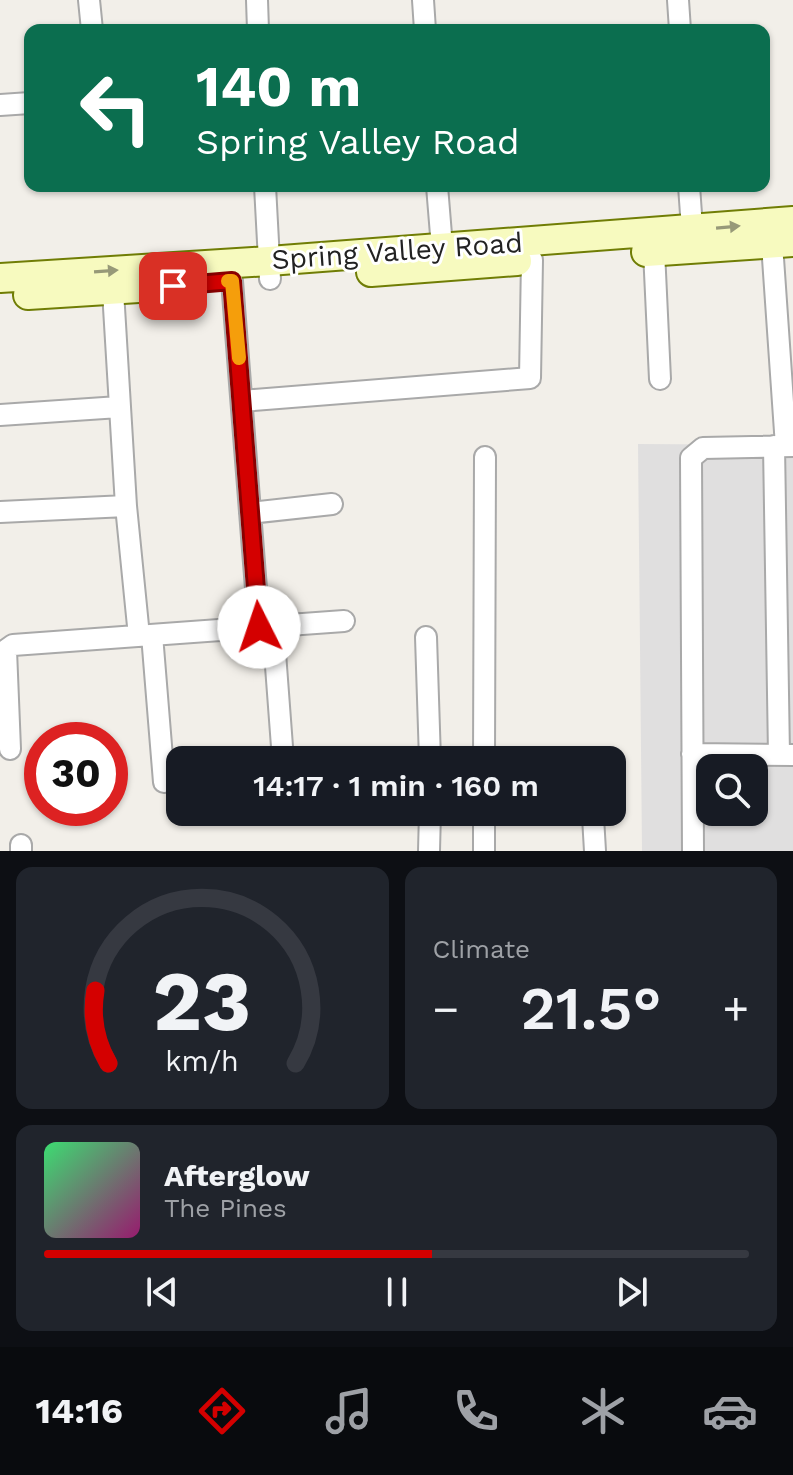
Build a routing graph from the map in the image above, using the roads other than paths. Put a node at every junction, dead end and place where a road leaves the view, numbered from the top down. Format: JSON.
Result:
{"nodes":[{"id":1,"x":89,"y":0,"type":"edge"},
{"id":2,"x":257,"y":0,"type":"edge"},
{"id":3,"x":423,"y":0,"type":"edge"},
{"id":4,"x":678,"y":0,"type":"edge"},
{"id":5,"x":91,"y":24,"type":"edge"},
{"id":6,"x":258,"y":24,"type":"edge"},
{"id":7,"x":425,"y":24,"type":"edge"},
{"id":8,"x":680,"y":24,"type":"edge"},
{"id":9,"x":24,"y":103,"type":"edge"},
{"id":10,"x":0,"y":105,"type":"edge"},
{"id":11,"x":265,"y":192,"type":"edge"},
{"id":12,"x":437,"y":192,"type":"edge"},
{"id":13,"x":689,"y":192,"type":"edge"},
{"id":14,"x":786,"y":237,"type":"edge"},
{"id":15,"x":693,"y":240,"type":"junction"},
{"id":16,"x":442,"y":247,"type":"junction"},
{"id":17,"x":654,"y":251,"type":"junction"},
{"id":18,"x":532,"y":260,"type":"junction"},
{"id":19,"x":269,"y":270,"type":"junction"},
{"id":20,"x":0,"y":278,"type":"edge"},
{"id":21,"x":232,"y":281,"type":"junction"},
{"id":22,"x":113,"y":291,"type":"junction"},
{"id":23,"x":0,"y":296,"type":"edge"},
{"id":24,"x":793,"y":359,"type":"edge"},
{"id":25,"x":660,"y":379,"type":"dead end"},
{"id":26,"x":242,"y":401,"type":"junction"},
{"id":27,"x":119,"y":407,"type":"junction"},
{"id":28,"x":0,"y":415,"type":"edge"},
{"id":29,"x":784,"y":446,"type":"edge"},
{"id":30,"x":485,"y":457,"type":"dead end"},
{"id":31,"x":332,"y":504,"type":"dead end"},
{"id":32,"x":126,"y":506,"type":"junction"},
{"id":33,"x":0,"y":512,"type":"edge"},
{"id":34,"x":250,"y":513,"type":"junction"},
{"id":35,"x":344,"y":621,"type":"dead end"},
{"id":36,"x":266,"y":627,"type":"junction"},
{"id":37,"x":146,"y":636,"type":"junction"},
{"id":38,"x":426,"y":637,"type":"dead end"},
{"id":39,"x":281,"y":746,"type":"edge"},
{"id":40,"x":430,"y":746,"type":"edge"},
{"id":41,"x":484,"y":746,"type":"edge"},
{"id":42,"x":10,"y":749,"type":"dead end"},
{"id":43,"x":692,"y":754,"type":"junction"},
{"id":44,"x":786,"y":755,"type":"edge"},
{"id":45,"x":164,"y":782,"type":"dead end"},
{"id":46,"x":430,"y":826,"type":"edge"},
{"id":47,"x":484,"y":826,"type":"edge"},
{"id":48,"x":594,"y":826,"type":"edge"},
{"id":49,"x":429,"y":851,"type":"edge"},
{"id":50,"x":484,"y":851,"type":"edge"},
{"id":51,"x":595,"y":851,"type":"edge"},
{"id":52,"x":693,"y":851,"type":"edge"}],
"edges":[{"from":1,"to":5,"type":"street"},
{"from":2,"to":6,"type":"street"},
{"from":3,"to":7,"type":"street"},
{"from":4,"to":8,"type":"street"},
{"from":9,"to":10,"type":"street"},
{"from":11,"to":19,"type":"street"},
{"from":12,"to":16,"type":"street"},
{"from":13,"to":15,"type":"street"},
{"from":14,"to":15,"type":"street","name":"Spring Valley Road"},
{"from":14,"to":24,"type":"street"},
{"from":14,"to":29,"type":"street"},
{"from":15,"to":16,"type":"street","name":"Spring Valley Road"},
{"from":15,"to":17,"type":"street","name":"Spring Valley Road"},
{"from":16,"to":19,"type":"street","name":"Spring Valley Road"},
{"from":17,"to":18,"type":"street","name":"Spring Valley Road"},
{"from":17,"to":25,"type":"street"},
{"from":18,"to":19,"type":"street","name":"Spring Valley Road"},
{"from":18,"to":26,"type":"street"},
{"from":20,"to":19,"type":"street","name":"Spring Valley Road","one_way":true},
{"from":19,"to":21,"type":"street","name":"Spring Valley Road"},
{"from":21,"to":22,"type":"street","name":"Spring Valley Road"},
{"from":21,"to":26,"type":"street"},
{"from":22,"to":23,"type":"street","name":"Spring Valley Road"},
{"from":22,"to":27,"type":"street"},
{"from":26,"to":34,"type":"street"},
{"from":27,"to":28,"type":"street"},
{"from":27,"to":32,"type":"street"},
{"from":29,"to":43,"type":"street"},
{"from":29,"to":44,"type":"street"},
{"from":30,"to":41,"type":"street"},
{"from":31,"to":34,"type":"street"},
{"from":32,"to":33,"type":"street"},
{"from":32,"to":37,"type":"street"},
{"from":34,"to":36,"type":"street"},
{"from":35,"to":36,"type":"street"},
{"from":36,"to":37,"type":"street"},
{"from":36,"to":39,"type":"street"},
{"from":37,"to":42,"type":"street"},
{"from":37,"to":45,"type":"street"},
{"from":38,"to":40,"type":"street"},
{"from":43,"to":44,"type":"street"},
{"from":43,"to":52,"type":"street"},
{"from":46,"to":49,"type":"street"},
{"from":47,"to":50,"type":"street"},
{"from":48,"to":51,"type":"street"}]}
